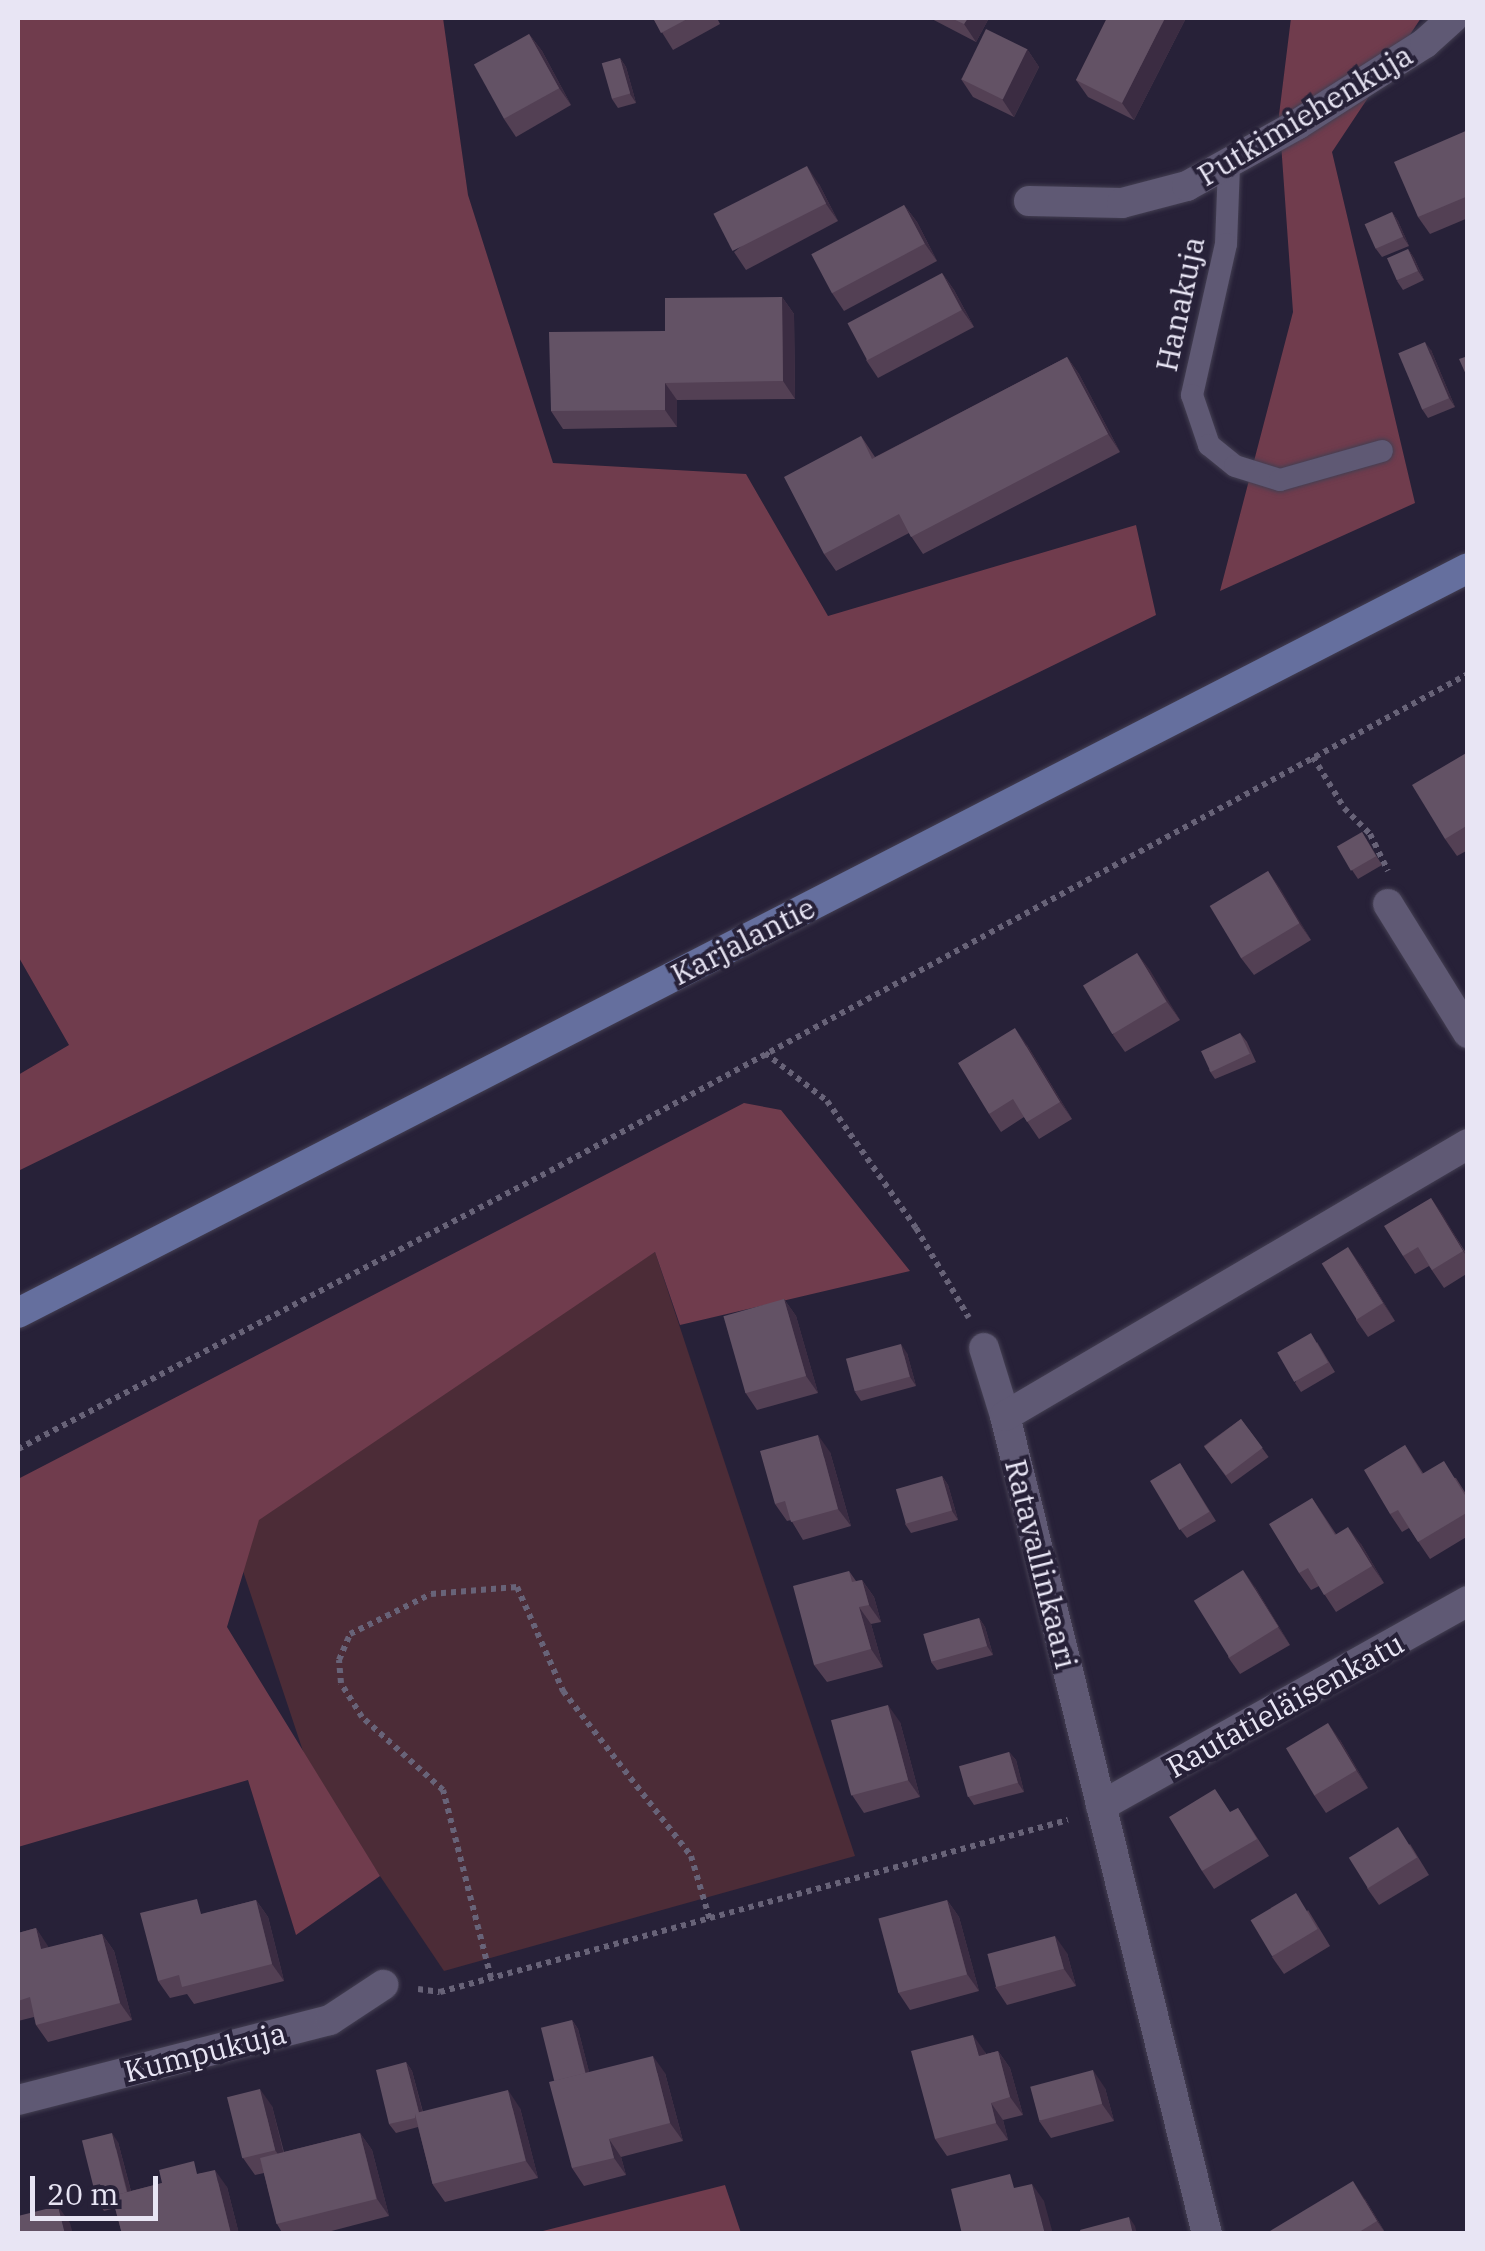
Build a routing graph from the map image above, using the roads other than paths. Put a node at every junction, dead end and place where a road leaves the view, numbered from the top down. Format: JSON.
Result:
{"nodes":[{"id":1,"x":1453,"y":18,"type":"edge"},
{"id":2,"x":1228,"y":166,"type":"junction"},
{"id":3,"x":1030,"y":202,"type":"dead end"},
{"id":4,"x":1382,"y":451,"type":"dead end"},
{"id":5,"x":1468,"y":568,"type":"edge"},
{"id":6,"x":1388,"y":904,"type":"road end"},
{"id":7,"x":1468,"y":1033,"type":"edge"},
{"id":8,"x":1468,"y":1144,"type":"edge"},
{"id":9,"x":18,"y":1313,"type":"edge"},
{"id":10,"x":984,"y":1348,"type":"road end"},
{"id":11,"x":1005,"y":1416,"type":"junction"},
{"id":12,"x":1468,"y":1601,"type":"edge"},
{"id":13,"x":1101,"y":1806,"type":"junction"},
{"id":14,"x":382,"y":1984,"type":"road end"},
{"id":15,"x":18,"y":2100,"type":"edge"},
{"id":16,"x":1207,"y":2234,"type":"edge"}],
"edges":[{"from":1,"to":2,"type":"street","name":"Putkimiehenkuja"},
{"from":2,"to":3,"type":"street","name":"Putkimiehenkuja"},
{"from":2,"to":4,"type":"lane","name":"Hanakuja"},
{"from":5,"to":9,"type":"main road","name":"Karjalantie"},
{"from":6,"to":7,"type":"street"},
{"from":8,"to":11,"type":"street","name":"Ratavallinkaari"},
{"from":10,"to":11,"type":"street"},
{"from":11,"to":13,"type":"street","name":"Ratavallinkaari"},
{"from":12,"to":13,"type":"street","name":"Rautatieläisenkatu"},
{"from":13,"to":16,"type":"street","name":"Ratavallinkaari"},
{"from":14,"to":15,"type":"street","name":"Kumpukuja"}]}
